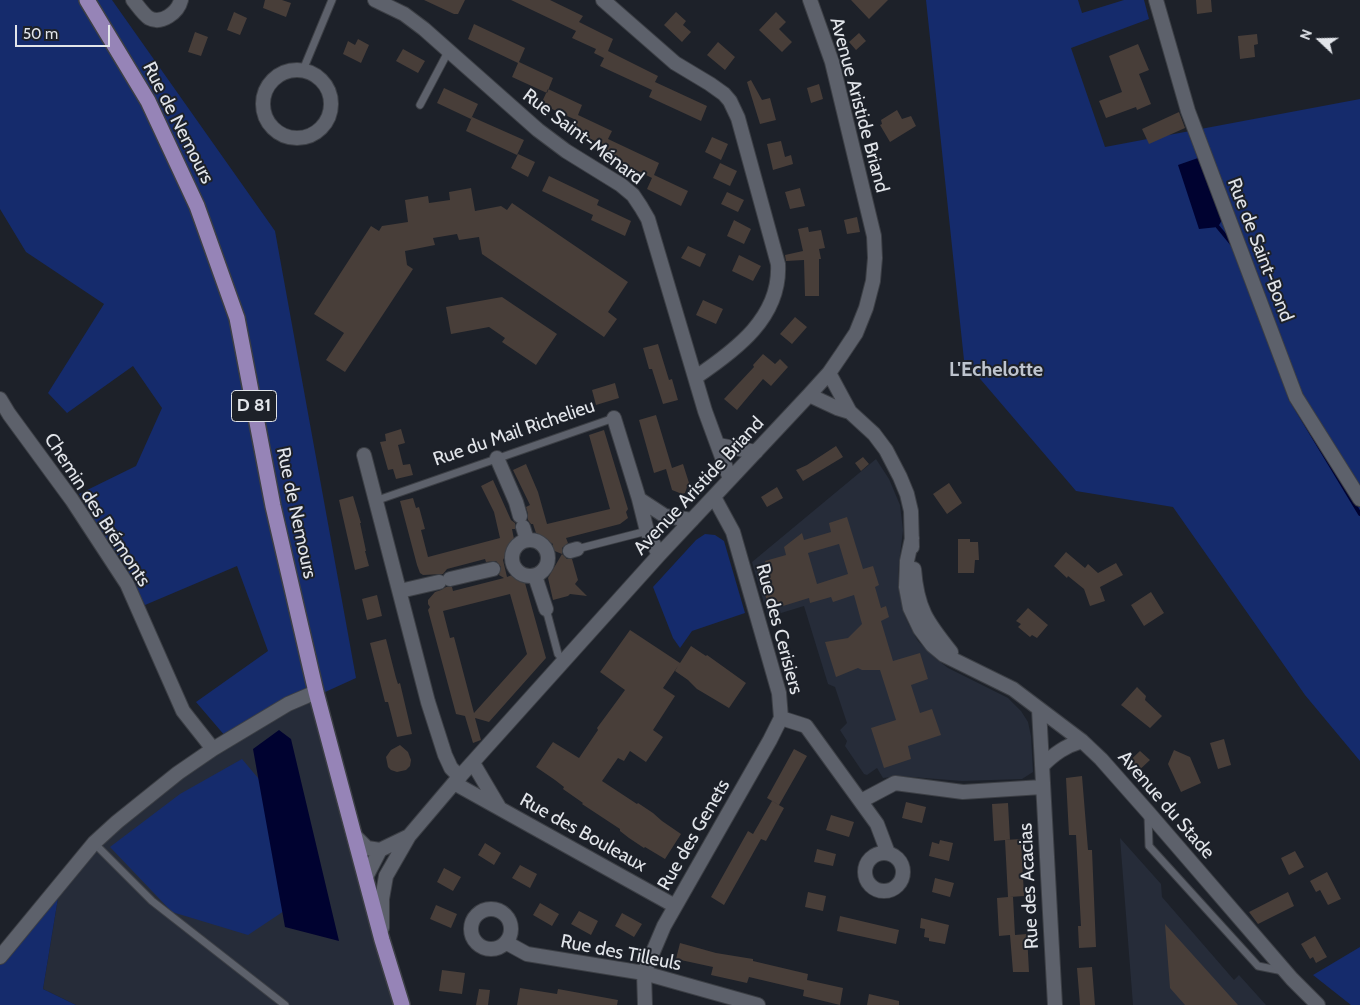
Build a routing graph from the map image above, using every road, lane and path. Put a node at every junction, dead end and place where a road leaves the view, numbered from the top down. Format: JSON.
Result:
{"nodes":[{"id":1,"x":87,"y":0,"type":"edge"},
{"id":2,"x":133,"y":0,"type":"edge"},
{"id":3,"x":181,"y":0,"type":"edge"},
{"id":4,"x":332,"y":0,"type":"edge"},
{"id":5,"x":376,"y":0,"type":"edge"},
{"id":6,"x":603,"y":0,"type":"edge"},
{"id":7,"x":810,"y":0,"type":"edge"},
{"id":8,"x":1156,"y":0,"type":"edge"},
{"id":9,"x":449,"y":50,"type":"junction"},
{"id":10,"x":303,"y":70,"type":"junction"},
{"id":11,"x":420,"y":105,"type":"dead end"},
{"id":12,"x":829,"y":373,"type":"junction"},
{"id":13,"x":696,"y":377,"type":"junction"},
{"id":14,"x":810,"y":394,"type":"junction"},
{"id":15,"x":0,"y":399,"type":"edge"},
{"id":16,"x":850,"y":412,"type":"junction"},
{"id":17,"x":614,"y":418,"type":"joint"},
{"id":18,"x":718,"y":446,"type":"junction"},
{"id":19,"x":756,"y":452,"type":"junction"},
{"id":20,"x":364,"y":455,"type":"dead end"},
{"id":21,"x":497,"y":458,"type":"junction"},
{"id":22,"x":730,"y":479,"type":"junction"},
{"id":23,"x":714,"y":497,"type":"junction"},
{"id":24,"x":639,"y":499,"type":"junction"},
{"id":25,"x":1360,"y":499,"type":"edge"},
{"id":26,"x":375,"y":501,"type":"junction"},
{"id":27,"x":692,"y":520,"type":"junction"},
{"id":28,"x":523,"y":528,"type":"junction"},
{"id":29,"x":647,"y":531,"type":"junction"},
{"id":30,"x":563,"y":552,"type":"junction"},
{"id":31,"x":659,"y":556,"type":"junction"},
{"id":32,"x":503,"y":566,"type":"junction"},
{"id":33,"x":535,"y":576,"type":"junction"},
{"id":34,"x":400,"y":591,"type":"junction"},
{"id":35,"x":546,"y":609,"type":"joint"},
{"id":36,"x":565,"y":662,"type":"junction"},
{"id":37,"x":316,"y":692,"type":"junction"},
{"id":38,"x":1039,"y":709,"type":"junction"},
{"id":39,"x":781,"y":718,"type":"junction"},
{"id":40,"x":1082,"y":741,"type":"junction"},
{"id":41,"x":213,"y":749,"type":"junction"},
{"id":42,"x":473,"y":763,"type":"junction"},
{"id":43,"x":1042,"y":766,"type":"junction"},
{"id":44,"x":457,"y":780,"type":"junction"},
{"id":45,"x":1042,"y":787,"type":"junction"},
{"id":46,"x":860,"y":802,"type":"junction"},
{"id":47,"x":500,"y":808,"type":"junction"},
{"id":48,"x":1147,"y":810,"type":"junction"},
{"id":49,"x":355,"y":836,"type":"junction"},
{"id":50,"x":409,"y":836,"type":"junction"},
{"id":51,"x":94,"y":843,"type":"junction"},
{"id":52,"x":380,"y":850,"type":"junction"},
{"id":53,"x":888,"y":854,"type":"dead end"},
{"id":54,"x":386,"y":876,"type":"junction"},
{"id":55,"x":366,"y":877,"type":"junction"},
{"id":56,"x":675,"y":906,"type":"junction"},
{"id":57,"x":382,"y":940,"type":"junction"},
{"id":58,"x":507,"y":943,"type":"dead end"},
{"id":59,"x":0,"y":957,"type":"edge"},
{"id":60,"x":1286,"y":971,"type":"junction"},
{"id":61,"x":644,"y":972,"type":"junction"},
{"id":62,"x":285,"y":1005,"type":"edge"},
{"id":63,"x":402,"y":1005,"type":"edge"},
{"id":64,"x":645,"y":1005,"type":"edge"},
{"id":65,"x":758,"y":1005,"type":"edge"},
{"id":66,"x":1055,"y":1005,"type":"edge"},
{"id":67,"x":1318,"y":1005,"type":"edge"}],
"edges":[{"from":1,"to":37,"type":"main road","name":"Rue de Nemours","number":"D 81"},
{"from":2,"to":3,"type":"street"},
{"from":4,"to":10,"type":"lane"},
{"from":5,"to":9,"type":"street","name":"Rue Saint-Ménard"},
{"from":6,"to":13,"type":"street"},
{"from":7,"to":12,"type":"street","name":"Avenue Aristide Briand"},
{"from":8,"to":25,"type":"street","name":"Rue de Saint-Bond"},
{"from":9,"to":11,"type":"lane"},
{"from":9,"to":13,"type":"street","name":"Rue Saint-Ménard"},
{"from":10,"to":10,"type":"street"},
{"from":12,"to":14,"type":"street","name":"Avenue Aristide Briand"},
{"from":12,"to":16,"type":"street","name":"Avenue du Stade"},
{"from":13,"to":18,"type":"street","name":"Rue Saint-Ménard"},
{"from":14,"to":16,"type":"street","name":"Avenue du Stade"},
{"from":14,"to":19,"type":"street","name":"Avenue Aristide Briand"},
{"from":15,"to":41,"type":"street","name":"Chemin des Brémonts"},
{"from":16,"to":38,"type":"street","name":"Avenue du Stade"},
{"from":17,"to":21,"type":"lane","name":"Rue du Mail Richelieu"},
{"from":17,"to":24,"type":"street","name":"Rue du Mail Richelieu"},
{"from":18,"to":19,"type":"street"},
{"from":18,"to":22,"type":"street","name":"Rue Saint-Ménard"},
{"from":19,"to":22,"type":"street","name":"Avenue Aristide Briand"},
{"from":20,"to":26,"type":"street"},
{"from":21,"to":26,"type":"lane","name":"Rue du Mail Richelieu"},
{"from":21,"to":28,"type":"street"},
{"from":22,"to":23,"type":"street","name":"Avenue Aristide Briand"},
{"from":23,"to":27,"type":"street","name":"Avenue Aristide Briand"},
{"from":23,"to":39,"type":"street","name":"Rue des Cerisiers"},
{"from":24,"to":27,"type":"street"},
{"from":24,"to":29,"type":"street","name":"Rue du Mail Richelieu"},
{"from":26,"to":34,"type":"street"},
{"from":27,"to":31,"type":"street","name":"Avenue Aristide Briand"},
{"from":28,"to":30,"type":"street"},
{"from":28,"to":32,"type":"street"},
{"from":29,"to":30,"type":"lane"},
{"from":29,"to":31,"type":"street","name":"Rue du Mail Richelieu"},
{"from":30,"to":33,"type":"street"},
{"from":31,"to":36,"type":"street","name":"Avenue Aristide Briand"},
{"from":32,"to":33,"type":"street"},
{"from":32,"to":34,"type":"street"},
{"from":33,"to":35,"type":"street"},
{"from":34,"to":44,"type":"street"},
{"from":35,"to":36,"type":"lane"},
{"from":36,"to":42,"type":"street","name":"Avenue Aristide Briand"},
{"from":37,"to":41,"type":"street"},
{"from":37,"to":49,"type":"main road","name":"Rue de Nemours","number":"D 81"},
{"from":38,"to":40,"type":"street","name":"Avenue du Stade"},
{"from":38,"to":43,"type":"street","name":"Rue des Acacias"},
{"from":39,"to":46,"type":"street","name":"Rue des Cerisiers"},
{"from":39,"to":56,"type":"street","name":"Rue des Genets"},
{"from":40,"to":43,"type":"street"},
{"from":40,"to":48,"type":"street","name":"Avenue du Stade"},
{"from":41,"to":51,"type":"street"},
{"from":42,"to":44,"type":"street","name":"Avenue Aristide Briand"},
{"from":42,"to":47,"type":"street","name":"Rue des Bouleaux"},
{"from":43,"to":45,"type":"street","name":"Rue des Acacias"},
{"from":44,"to":47,"type":"street","name":"Rue des Bouleaux"},
{"from":44,"to":50,"type":"street","name":"Avenue Aristide Briand"},
{"from":45,"to":46,"type":"street"},
{"from":45,"to":66,"type":"street","name":"Rue des Acacias"},
{"from":46,"to":53,"type":"street","name":"Rue des Cerisiers"},
{"from":47,"to":56,"type":"street","name":"Rue des Bouleaux"},
{"from":48,"to":60,"type":"street","name":"Avenue du Stade"},
{"from":48,"to":60,"type":"lane"},
{"from":49,"to":52,"type":"street"},
{"from":49,"to":55,"type":"main road","name":"Rue de Nemours","number":"D 81"},
{"from":50,"to":52,"type":"street"},
{"from":50,"to":54,"type":"street","name":"Avenue Aristide Briand"},
{"from":51,"to":59,"type":"street"},
{"from":51,"to":62,"type":"lane"},
{"from":52,"to":55,"type":"street"},
{"from":54,"to":55,"type":"street"},
{"from":54,"to":57,"type":"street","name":"Avenue Aristide Briand"},
{"from":55,"to":57,"type":"main road","name":"Rue de Nemours","number":"D 81"},
{"from":56,"to":61,"type":"street","name":"Rue des Genets"},
{"from":57,"to":63,"type":"main road","number":"D 81"},
{"from":58,"to":61,"type":"street","name":"Rue des Tilleuls"},
{"from":60,"to":67,"type":"street","name":"Avenue du Stade"},
{"from":61,"to":64,"type":"street"},
{"from":61,"to":65,"type":"street","name":"Rue des Tilleuls"}]}
